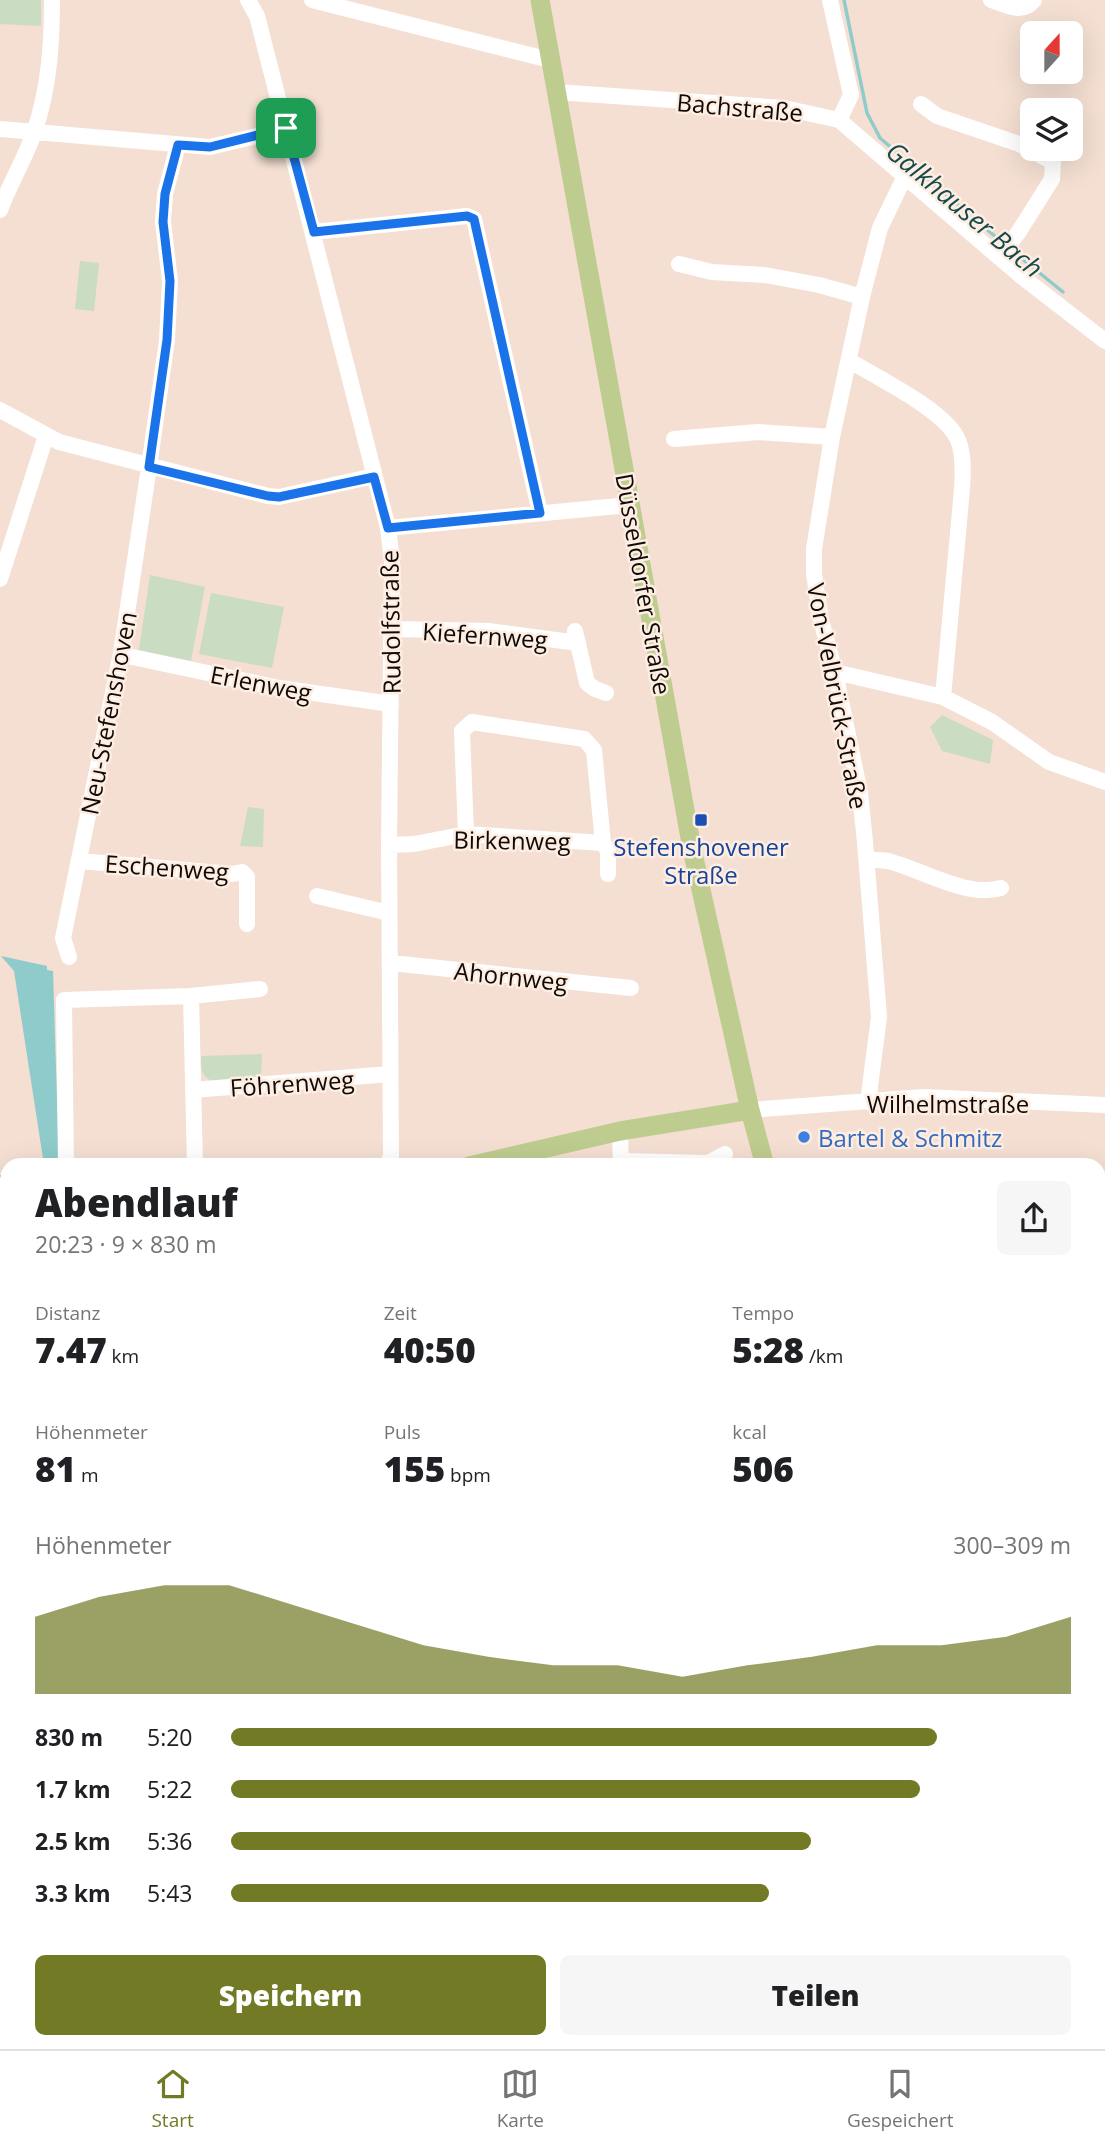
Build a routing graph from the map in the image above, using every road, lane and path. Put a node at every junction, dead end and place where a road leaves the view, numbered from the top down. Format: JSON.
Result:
{"nodes":[{"id":1,"x":52,"y":0,"type":"edge"},
{"id":2,"x":248,"y":0,"type":"edge"},
{"id":3,"x":265,"y":0,"type":"edge"},
{"id":4,"x":312,"y":0,"type":"edge"},
{"id":5,"x":540,"y":0,"type":"edge"},
{"id":6,"x":831,"y":0,"type":"edge"},
{"id":7,"x":991,"y":0,"type":"edge"},
{"id":8,"x":1034,"y":0,"type":"edge"},
{"id":9,"x":257,"y":16,"type":"junction"},
{"id":10,"x":551,"y":60,"type":"junction"},
{"id":11,"x":556,"y":92,"type":"junction"},
{"id":12,"x":921,"y":104,"type":"dead end"},
{"id":13,"x":839,"y":120,"type":"junction"},
{"id":14,"x":286,"y":128,"type":"junction"},
{"id":15,"x":0,"y":129,"type":"edge"},
{"id":16,"x":34,"y":132,"type":"junction"},
{"id":17,"x":178,"y":145,"type":"junction"},
{"id":18,"x":905,"y":176,"type":"junction"},
{"id":19,"x":0,"y":210,"type":"edge"},
{"id":20,"x":314,"y":232,"type":"junction"},
{"id":21,"x":999,"y":257,"type":"junction"},
{"id":22,"x":679,"y":264,"type":"dead end"},
{"id":23,"x":862,"y":297,"type":"junction"},
{"id":24,"x":1105,"y":341,"type":"edge"},
{"id":25,"x":850,"y":361,"type":"junction"},
{"id":26,"x":0,"y":410,"type":"edge"},
{"id":27,"x":47,"y":436,"type":"junction"},
{"id":28,"x":832,"y":437,"type":"junction"},
{"id":29,"x":674,"y":439,"type":"dead end"},
{"id":30,"x":149,"y":467,"type":"junction"},
{"id":31,"x":374,"y":477,"type":"junction"},
{"id":32,"x":629,"y":505,"type":"junction"},
{"id":33,"x":540,"y":513,"type":"junction"},
{"id":34,"x":388,"y":528,"type":"junction"},
{"id":35,"x":0,"y":579,"type":"edge"},
{"id":36,"x":392,"y":629,"type":"junction"},
{"id":37,"x":132,"y":657,"type":"dead end"},
{"id":38,"x":835,"y":671,"type":"junction"},
{"id":39,"x":606,"y":693,"type":"dead end"},
{"id":40,"x":943,"y":697,"type":"junction"},
{"id":41,"x":391,"y":704,"type":"junction"},
{"id":42,"x":1105,"y":782,"type":"edge"},
{"id":43,"x":466,"y":834,"type":"junction"},
{"id":44,"x":603,"y":843,"type":"junction"},
{"id":45,"x":389,"y":845,"type":"junction"},
{"id":46,"x":866,"y":859,"type":"junction"},
{"id":47,"x":80,"y":861,"type":"junction"},
{"id":48,"x":608,"y":874,"type":"dead end"},
{"id":49,"x":1002,"y":888,"type":"dead end"},
{"id":50,"x":317,"y":897,"type":"dead end"},
{"id":51,"x":389,"y":913,"type":"junction"},
{"id":52,"x":247,"y":924,"type":"dead end"},
{"id":53,"x":68,"y":957,"type":"dead end"},
{"id":54,"x":391,"y":963,"type":"junction"},
{"id":55,"x":631,"y":988,"type":"dead end"},
{"id":56,"x":260,"y":989,"type":"dead end"},
{"id":57,"x":191,"y":996,"type":"junction"},
{"id":58,"x":390,"y":1074,"type":"junction"},
{"id":59,"x":193,"y":1090,"type":"junction"},
{"id":60,"x":868,"y":1102,"type":"junction"},
{"id":61,"x":1105,"y":1105,"type":"edge"},
{"id":62,"x":750,"y":1110,"type":"junction"},
{"id":63,"x":620,"y":1130,"type":"junction"},
{"id":64,"x":725,"y":1154,"type":"dead end"},
{"id":65,"x":66,"y":1158,"type":"edge"},
{"id":66,"x":195,"y":1158,"type":"edge"},
{"id":67,"x":390,"y":1158,"type":"edge"},
{"id":68,"x":504,"y":1158,"type":"edge"},
{"id":69,"x":621,"y":1158,"type":"edge"},
{"id":70,"x":717,"y":1158,"type":"edge"},
{"id":71,"x":763,"y":1158,"type":"edge"}],
"edges":[{"from":1,"to":16,"type":"street"},
{"from":2,"to":9,"type":"street","name":"Rudolfstraße"},
{"from":3,"to":9,"type":"street"},
{"from":4,"to":10,"type":"street"},
{"from":5,"to":10,"type":"main road","name":"Düsseldorfer Straße"},
{"from":6,"to":13,"type":"street"},
{"from":7,"to":8,"type":"street"},
{"from":9,"to":14,"type":"street","name":"Rudolfstraße"},
{"from":10,"to":11,"type":"main road","name":"Düsseldorfer Straße"},
{"from":11,"to":13,"type":"street","name":"Bachstraße"},
{"from":11,"to":32,"type":"main road","name":"Düsseldorfer Straße"},
{"from":12,"to":21,"type":"street"},
{"from":13,"to":18,"type":"street","name":"Bachstraße"},
{"from":14,"to":17,"type":"street"},
{"from":14,"to":20,"type":"street","name":"Rudolfstraße"},
{"from":15,"to":16,"type":"street"},
{"from":16,"to":17,"type":"street"},
{"from":16,"to":19,"type":"street"},
{"from":17,"to":30,"type":"street","name":"Neu-Stefenshoven"},
{"from":18,"to":21,"type":"street","name":"Bachstraße"},
{"from":18,"to":23,"type":"street","name":"Von-Velbrück-Straße"},
{"from":20,"to":31,"type":"street","name":"Rudolfstraße"},
{"from":20,"to":33,"type":"street"},
{"from":21,"to":24,"type":"street","name":"Bachstraße"},
{"from":22,"to":23,"type":"street"},
{"from":23,"to":25,"type":"street","name":"Von-Velbrück-Straße"},
{"from":25,"to":28,"type":"street","name":"Von-Velbrück-Straße"},
{"from":25,"to":40,"type":"street"},
{"from":26,"to":27,"type":"street"},
{"from":27,"to":30,"type":"street"},
{"from":27,"to":35,"type":"street"},
{"from":28,"to":29,"type":"street"},
{"from":28,"to":38,"type":"street","name":"Von-Velbrück-Straße"},
{"from":30,"to":31,"type":"street"},
{"from":30,"to":47,"type":"street","name":"Neu-Stefenshoven"},
{"from":31,"to":34,"type":"street","name":"Rudolfstraße"},
{"from":32,"to":33,"type":"street"},
{"from":32,"to":62,"type":"main road","name":"Düsseldorfer Straße"},
{"from":33,"to":34,"type":"street"},
{"from":34,"to":36,"type":"street","name":"Rudolfstraße"},
{"from":36,"to":39,"type":"street","name":"Kiefernweg"},
{"from":36,"to":41,"type":"street","name":"Rudolfstraße"},
{"from":37,"to":41,"type":"street","name":"Erlenweg"},
{"from":38,"to":40,"type":"street"},
{"from":38,"to":46,"type":"street","name":"Von-Velbrück-Straße"},
{"from":40,"to":42,"type":"street"},
{"from":41,"to":45,"type":"street","name":"Rudolfstraße"},
{"from":43,"to":44,"type":"street","name":"Birkenweg"},
{"from":43,"to":44,"type":"street"},
{"from":43,"to":45,"type":"street","name":"Birkenweg"},
{"from":44,"to":48,"type":"street","name":"Birkenweg"},
{"from":45,"to":51,"type":"street","name":"Rudolfstraße"},
{"from":46,"to":49,"type":"street"},
{"from":46,"to":60,"type":"street","name":"Von-Velbrück-Straße"},
{"from":47,"to":52,"type":"street","name":"Eschenweg"},
{"from":47,"to":53,"type":"street","name":"Neu-Stefenshoven"},
{"from":50,"to":51,"type":"street"},
{"from":51,"to":54,"type":"street","name":"Rudolfstraße"},
{"from":54,"to":55,"type":"street","name":"Ahornweg"},
{"from":54,"to":58,"type":"street","name":"Rudolfstraße"},
{"from":56,"to":57,"type":"street"},
{"from":57,"to":59,"type":"street","name":"Föhrenweg"},
{"from":57,"to":65,"type":"street"},
{"from":58,"to":59,"type":"street","name":"Föhrenweg"},
{"from":58,"to":67,"type":"street","name":"Rudolfstraße"},
{"from":59,"to":66,"type":"street","name":"Föhrenweg"},
{"from":60,"to":61,"type":"street","name":"Wilhelmstraße"},
{"from":60,"to":62,"type":"street","name":"Wilhelmstraße"},
{"from":62,"to":63,"type":"main road"},
{"from":62,"to":71,"type":"main road","name":"Düsseldorfer Straße"},
{"from":63,"to":68,"type":"main road"},
{"from":63,"to":69,"type":"street"},
{"from":64,"to":70,"type":"street"}]}
